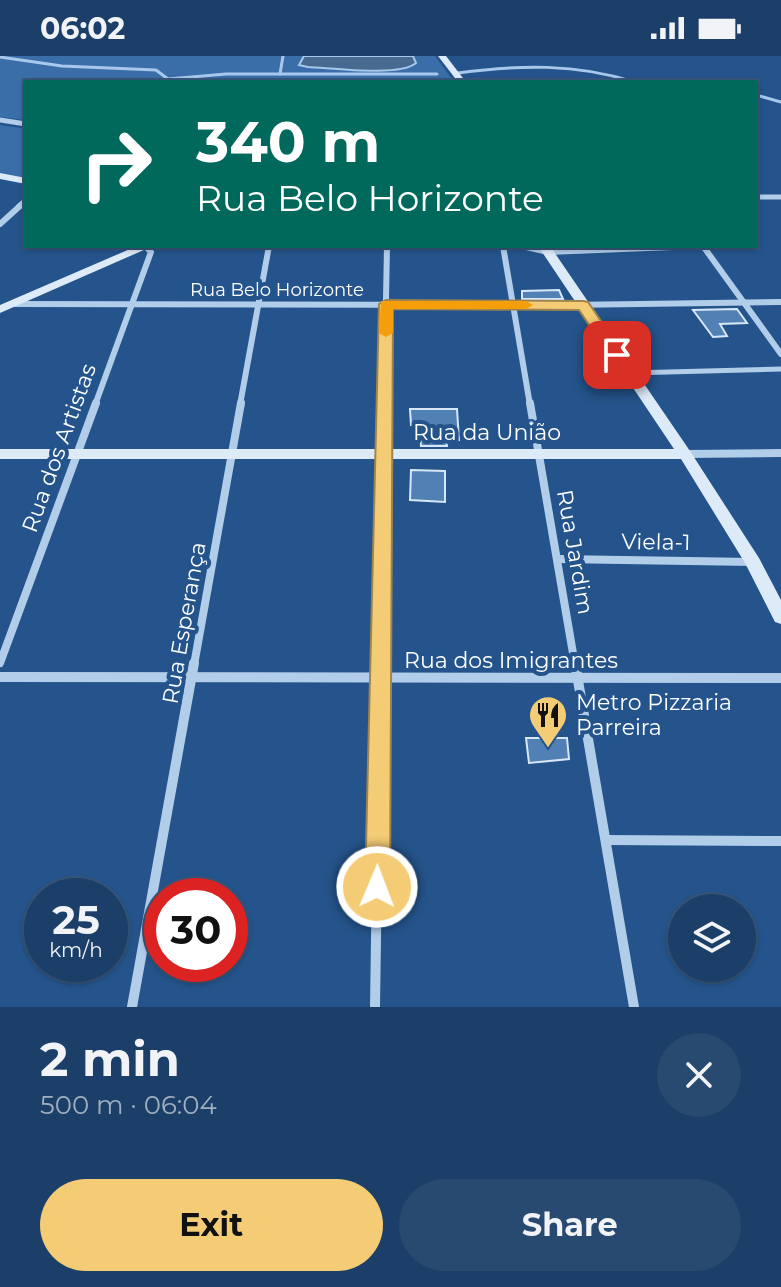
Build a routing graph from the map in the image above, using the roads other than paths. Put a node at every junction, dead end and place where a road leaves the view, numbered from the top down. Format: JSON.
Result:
{"nodes":[{"id":1,"x":442,"y":56,"type":"edge"},
{"id":2,"x":461,"y":80,"type":"edge"},
{"id":3,"x":0,"y":120,"type":"edge"},
{"id":4,"x":24,"y":124,"type":"edge"},
{"id":5,"x":0,"y":176,"type":"edge"},
{"id":6,"x":24,"y":181,"type":"edge"},
{"id":7,"x":778,"y":197,"type":"edge"},
{"id":8,"x":24,"y":202,"type":"edge"},
{"id":9,"x":781,"y":203,"type":"edge"},
{"id":10,"x":0,"y":224,"type":"edge"},
{"id":11,"x":142,"y":248,"type":"edge"},
{"id":12,"x":148,"y":248,"type":"edge"},
{"id":13,"x":269,"y":248,"type":"edge"},
{"id":14,"x":387,"y":248,"type":"edge"},
{"id":15,"x":503,"y":248,"type":"edge"},
{"id":16,"x":598,"y":248,"type":"edge"},
{"id":17,"x":703,"y":248,"type":"edge"},
{"id":18,"x":546,"y":249,"type":"edge"},
{"id":19,"x":781,"y":302,"type":"edge"},
{"id":20,"x":744,"y":303,"type":"junction"},
{"id":21,"x":131,"y":304,"type":"junction"},
{"id":22,"x":260,"y":304,"type":"junction"},
{"id":23,"x":386,"y":304,"type":"junction"},
{"id":24,"x":512,"y":304,"type":"junction"},
{"id":25,"x":583,"y":305,"type":"junction"},
{"id":26,"x":6,"y":306,"type":"edge"},
{"id":27,"x":781,"y":354,"type":"edge"},
{"id":28,"x":781,"y":369,"type":"edge"},
{"id":29,"x":629,"y":373,"type":"junction"},
{"id":30,"x":781,"y":453,"type":"edge"},
{"id":31,"x":0,"y":454,"type":"edge"},
{"id":32,"x":76,"y":454,"type":"junction"},
{"id":33,"x":233,"y":454,"type":"junction"},
{"id":34,"x":384,"y":454,"type":"junction"},
{"id":35,"x":540,"y":454,"type":"junction"},
{"id":36,"x":685,"y":454,"type":"junction"},
{"id":37,"x":558,"y":559,"type":"junction"},
{"id":38,"x":753,"y":562,"type":"junction"},
{"id":39,"x":781,"y":617,"type":"edge"},
{"id":40,"x":0,"y":663,"type":"edge"},
{"id":41,"x":0,"y":677,"type":"edge"},
{"id":42,"x":192,"y":677,"type":"junction"},
{"id":43,"x":381,"y":677,"type":"junction"},
{"id":44,"x":578,"y":678,"type":"junction"},
{"id":45,"x":781,"y":678,"type":"edge"},
{"id":46,"x":606,"y":840,"type":"junction"},
{"id":47,"x":781,"y":841,"type":"edge"},
{"id":48,"x":132,"y":1007,"type":"edge"},
{"id":49,"x":375,"y":1007,"type":"edge"},
{"id":50,"x":634,"y":1007,"type":"edge"}],
"edges":[{"from":1,"to":2,"type":"street"},
{"from":3,"to":4,"type":"street"},
{"from":5,"to":6,"type":"street"},
{"from":7,"to":9,"type":"street"},
{"from":8,"to":10,"type":"street"},
{"from":11,"to":26,"type":"street"},
{"from":12,"to":21,"type":"street","name":"Rua dos Artistas"},
{"from":13,"to":22,"type":"street","name":"Rua Esperança"},
{"from":14,"to":23,"type":"street"},
{"from":15,"to":24,"type":"street","name":"Rua Jardim"},
{"from":16,"to":18,"type":"street"},
{"from":17,"to":20,"type":"street"},
{"from":18,"to":25,"type":"street"},
{"from":19,"to":20,"type":"street","name":"Rua Belo Horizonte"},
{"from":20,"to":25,"type":"street","name":"Rua Belo Horizonte"},
{"from":20,"to":27,"type":"street"},
{"from":21,"to":22,"type":"street","name":"Rua Belo Horizonte"},
{"from":21,"to":26,"type":"street","name":"Rua Belo Horizonte"},
{"from":21,"to":32,"type":"street","name":"Rua dos Artistas"},
{"from":22,"to":23,"type":"street","name":"Rua Belo Horizonte"},
{"from":22,"to":33,"type":"street","name":"Rua Esperança"},
{"from":23,"to":24,"type":"street","name":"Rua Belo Horizonte"},
{"from":23,"to":34,"type":"street"},
{"from":24,"to":25,"type":"street","name":"Rua Belo Horizonte"},
{"from":24,"to":35,"type":"street","name":"Rua Jardim"},
{"from":25,"to":29,"type":"street"},
{"from":28,"to":29,"type":"lane"},
{"from":29,"to":36,"type":"street"},
{"from":30,"to":36,"type":"street","name":"Rua da União"},
{"from":31,"to":32,"type":"street","name":"Rua da União"},
{"from":32,"to":33,"type":"street","name":"Rua da União"},
{"from":32,"to":40,"type":"street","name":"Rua dos Artistas"},
{"from":33,"to":34,"type":"street","name":"Rua da União"},
{"from":33,"to":42,"type":"street","name":"Rua Esperança"},
{"from":34,"to":35,"type":"street","name":"Rua da União"},
{"from":34,"to":43,"type":"street"},
{"from":35,"to":36,"type":"street","name":"Rua da União"},
{"from":35,"to":37,"type":"street","name":"Rua Jardim"},
{"from":36,"to":38,"type":"street"},
{"from":37,"to":38,"type":"street","name":"Viela-1"},
{"from":37,"to":44,"type":"street","name":"Rua Jardim"},
{"from":38,"to":39,"type":"street"},
{"from":41,"to":42,"type":"street","name":"Rua dos Imigrantes"},
{"from":42,"to":43,"type":"street","name":"Rua dos Imigrantes"},
{"from":42,"to":48,"type":"street","name":"Rua Esperança"},
{"from":43,"to":44,"type":"street","name":"Rua dos Imigrantes"},
{"from":43,"to":49,"type":"street"},
{"from":44,"to":45,"type":"street","name":"Rua dos Imigrantes"},
{"from":44,"to":46,"type":"street","name":"Rua Jardim"},
{"from":46,"to":47,"type":"street"},
{"from":46,"to":50,"type":"street","name":"Rua Jardim"}]}
